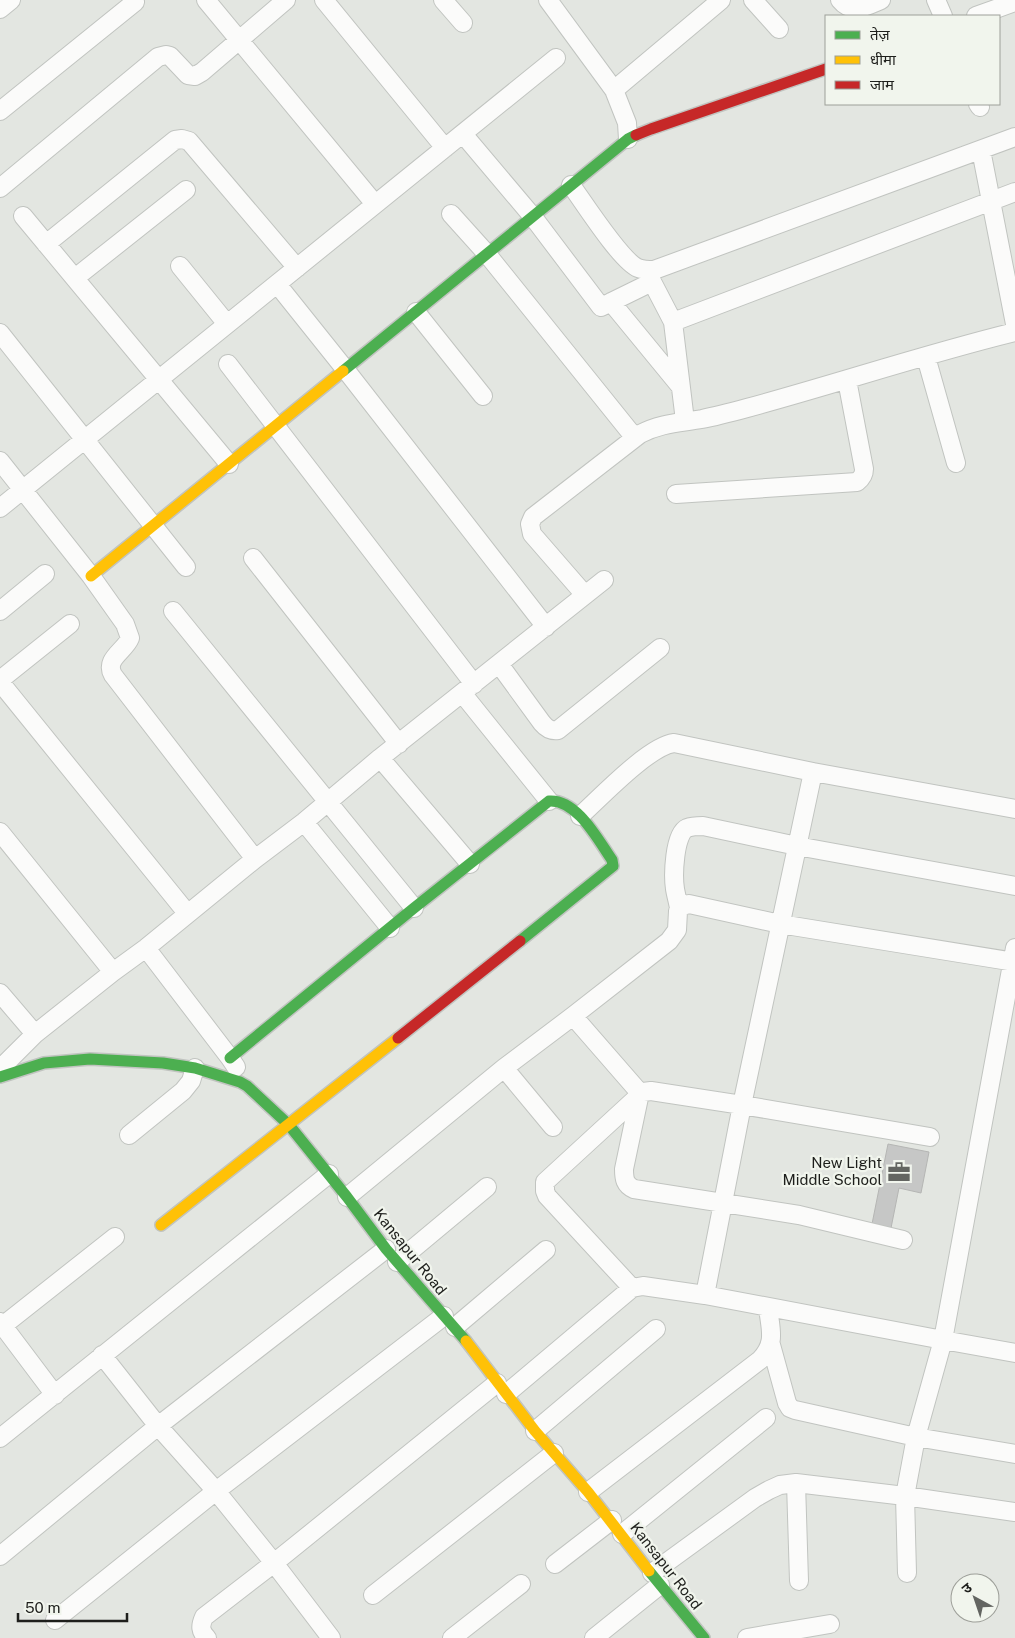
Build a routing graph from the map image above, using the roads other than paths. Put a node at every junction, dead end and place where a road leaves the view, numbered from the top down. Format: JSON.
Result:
{"nodes":[{"id":1,"x":11,"y":0,"type":"edge"},
{"id":2,"x":206,"y":0,"type":"edge"},
{"id":3,"x":286,"y":0,"type":"edge"},
{"id":4,"x":324,"y":0,"type":"edge"},
{"id":5,"x":443,"y":0,"type":"edge"},
{"id":6,"x":548,"y":0,"type":"edge"},
{"id":7,"x":721,"y":0,"type":"edge"},
{"id":8,"x":754,"y":0,"type":"edge"},
{"id":9,"x":840,"y":0,"type":"edge"},
{"id":10,"x":881,"y":0,"type":"edge"},
{"id":11,"x":936,"y":0,"type":"edge"},
{"id":12,"x":135,"y":2,"type":"dead end"},
{"id":13,"x":1015,"y":2,"type":"edge"},
{"id":14,"x":0,"y":9,"type":"edge"},
{"id":15,"x":944,"y":15,"type":"edge"},
{"id":16,"x":979,"y":15,"type":"edge"},
{"id":17,"x":462,"y":23,"type":"dead end"},
{"id":18,"x":779,"y":29,"type":"dead end"},
{"id":19,"x":239,"y":40,"type":"junction"},
{"id":20,"x":556,"y":58,"type":"dead end"},
{"id":21,"x":825,"y":69,"type":"edge"},
{"id":22,"x":614,"y":90,"type":"junction"},
{"id":23,"x":0,"y":111,"type":"edge"},
{"id":24,"x":463,"y":134,"type":"junction"},
{"id":25,"x":1015,"y":137,"type":"edge"},
{"id":26,"x":628,"y":139,"type":"junction"},
{"id":27,"x":445,"y":148,"type":"junction"},
{"id":28,"x":981,"y":150,"type":"junction"},
{"id":29,"x":571,"y":185,"type":"junction"},
{"id":30,"x":0,"y":188,"type":"edge"},
{"id":31,"x":186,"y":190,"type":"dead end"},
{"id":32,"x":1015,"y":192,"type":"edge"},
{"id":33,"x":991,"y":200,"type":"junction"},
{"id":34,"x":375,"y":204,"type":"junction"},
{"id":35,"x":451,"y":214,"type":"dead end"},
{"id":36,"x":23,"y":216,"type":"dead end"},
{"id":37,"x":532,"y":217,"type":"junction"},
{"id":38,"x":46,"y":244,"type":"junction"},
{"id":39,"x":487,"y":254,"type":"junction"},
{"id":40,"x":180,"y":266,"type":"dead end"},
{"id":41,"x":297,"y":268,"type":"junction"},
{"id":42,"x":649,"y":276,"type":"junction"},
{"id":43,"x":75,"y":278,"type":"junction"},
{"id":44,"x":277,"y":284,"type":"junction"},
{"id":45,"x":611,"y":302,"type":"junction"},
{"id":46,"x":416,"y":312,"type":"junction"},
{"id":47,"x":673,"y":322,"type":"junction"},
{"id":48,"x":227,"y":324,"type":"junction"},
{"id":49,"x":1015,"y":324,"type":"edge"},
{"id":50,"x":1015,"y":332,"type":"edge"},
{"id":51,"x":1,"y":336,"type":"edge"},
{"id":52,"x":926,"y":357,"type":"junction"},
{"id":53,"x":228,"y":364,"type":"dead end"},
{"id":54,"x":345,"y":369,"type":"junction"},
{"id":55,"x":159,"y":380,"type":"junction"},
{"id":56,"x":847,"y":380,"type":"junction"},
{"id":57,"x":681,"y":387,"type":"junction"},
{"id":58,"x":482,"y":396,"type":"dead end"},
{"id":59,"x":685,"y":421,"type":"junction"},
{"id":60,"x":275,"y":426,"type":"junction"},
{"id":61,"x":635,"y":438,"type":"junction"},
{"id":62,"x":85,"y":440,"type":"junction"},
{"id":63,"x":0,"y":461,"type":"edge"},
{"id":64,"x":956,"y":463,"type":"dead end"},
{"id":65,"x":229,"y":464,"type":"junction"},
{"id":66,"x":23,"y":490,"type":"junction"},
{"id":67,"x":676,"y":494,"type":"dead end"},
{"id":68,"x":0,"y":508,"type":"edge"},
{"id":69,"x":153,"y":526,"type":"junction"},
{"id":70,"x":252,"y":558,"type":"dead end"},
{"id":71,"x":186,"y":567,"type":"dead end"},
{"id":72,"x":45,"y":574,"type":"dead end"},
{"id":73,"x":91,"y":576,"type":"junction"},
{"id":74,"x":604,"y":580,"type":"dead end"},
{"id":75,"x":585,"y":595,"type":"junction"},
{"id":76,"x":0,"y":611,"type":"edge"},
{"id":77,"x":173,"y":611,"type":"dead end"},
{"id":78,"x":70,"y":624,"type":"dead end"},
{"id":79,"x":546,"y":627,"type":"junction"},
{"id":80,"x":660,"y":648,"type":"dead end"},
{"id":81,"x":499,"y":664,"type":"junction"},
{"id":82,"x":0,"y":681,"type":"edge"},
{"id":83,"x":468,"y":688,"type":"junction"},
{"id":84,"x":399,"y":744,"type":"junction"},
{"id":85,"x":380,"y":758,"type":"junction"},
{"id":86,"x":813,"y":772,"type":"junction"},
{"id":87,"x":328,"y":801,"type":"junction"},
{"id":88,"x":549,"y":801,"type":"junction"},
{"id":89,"x":1015,"y":809,"type":"edge"},
{"id":90,"x":580,"y":816,"type":"junction"},
{"id":91,"x":304,"y":822,"type":"junction"},
{"id":92,"x":0,"y":832,"type":"edge"},
{"id":93,"x":797,"y":846,"type":"junction"},
{"id":94,"x":255,"y":859,"type":"junction"},
{"id":95,"x":470,"y":864,"type":"junction"},
{"id":96,"x":1015,"y":886,"type":"edge"},
{"id":97,"x":414,"y":908,"type":"junction"},
{"id":98,"x":680,"y":908,"type":"junction"},
{"id":99,"x":187,"y":913,"type":"junction"},
{"id":100,"x":780,"y":924,"type":"junction"},
{"id":101,"x":390,"y":928,"type":"junction"},
{"id":102,"x":146,"y":948,"type":"junction"},
{"id":103,"x":1014,"y":957,"type":"edge"},
{"id":104,"x":113,"y":972,"type":"junction"},
{"id":105,"x":0,"y":993,"type":"edge"},
{"id":106,"x":573,"y":1016,"type":"junction"},
{"id":107,"x":35,"y":1034,"type":"junction"},
{"id":108,"x":230,"y":1058,"type":"junction"},
{"id":109,"x":195,"y":1068,"type":"junction"},
{"id":110,"x":504,"y":1068,"type":"junction"},
{"id":111,"x":0,"y":1069,"type":"edge"},
{"id":112,"x":0,"y":1077,"type":"edge"},
{"id":113,"x":240,"y":1082,"type":"junction"},
{"id":114,"x":640,"y":1093,"type":"junction"},
{"id":115,"x":742,"y":1105,"type":"junction"},
{"id":116,"x":289,"y":1125,"type":"junction"},
{"id":117,"x":553,"y":1127,"type":"dead end"},
{"id":118,"x":129,"y":1135,"type":"dead end"},
{"id":119,"x":930,"y":1137,"type":"dead end"},
{"id":120,"x":328,"y":1174,"type":"junction"},
{"id":121,"x":487,"y":1187,"type":"dead end"},
{"id":122,"x":347,"y":1197,"type":"junction"},
{"id":123,"x":723,"y":1204,"type":"junction"},
{"id":124,"x":161,"y":1225,"type":"dead end"},
{"id":125,"x":115,"y":1237,"type":"dead end"},
{"id":126,"x":903,"y":1240,"type":"dead end"},
{"id":127,"x":546,"y":1250,"type":"dead end"},
{"id":128,"x":391,"y":1255,"type":"junction"},
{"id":129,"x":632,"y":1288,"type":"junction"},
{"id":130,"x":704,"y":1295,"type":"junction"},
{"id":131,"x":768,"y":1307,"type":"junction"},
{"id":132,"x":449,"y":1321,"type":"junction"},
{"id":133,"x":1,"y":1325,"type":"edge"},
{"id":134,"x":656,"y":1329,"type":"dead end"},
{"id":135,"x":943,"y":1340,"type":"junction"},
{"id":136,"x":771,"y":1345,"type":"junction"},
{"id":137,"x":1015,"y":1353,"type":"edge"},
{"id":138,"x":102,"y":1355,"type":"junction"},
{"id":139,"x":502,"y":1388,"type":"junction"},
{"id":140,"x":55,"y":1395,"type":"junction"},
{"id":141,"x":766,"y":1418,"type":"dead end"},
{"id":142,"x":158,"y":1426,"type":"junction"},
{"id":143,"x":535,"y":1431,"type":"junction"},
{"id":144,"x":916,"y":1437,"type":"junction"},
{"id":145,"x":0,"y":1438,"type":"edge"},
{"id":146,"x":554,"y":1453,"type":"junction"},
{"id":147,"x":1015,"y":1454,"type":"edge"},
{"id":148,"x":796,"y":1483,"type":"junction"},
{"id":149,"x":216,"y":1491,"type":"junction"},
{"id":150,"x":588,"y":1492,"type":"junction"},
{"id":151,"x":906,"y":1496,"type":"junction"},
{"id":152,"x":1015,"y":1512,"type":"edge"},
{"id":153,"x":617,"y":1527,"type":"junction"},
{"id":154,"x":0,"y":1556,"type":"edge"},
{"id":155,"x":274,"y":1563,"type":"junction"},
{"id":156,"x":555,"y":1564,"type":"dead end"},
{"id":157,"x":907,"y":1573,"type":"dead end"},
{"id":158,"x":656,"y":1579,"type":"junction"},
{"id":159,"x":799,"y":1581,"type":"dead end"},
{"id":160,"x":521,"y":1584,"type":"dead end"},
{"id":161,"x":372,"y":1595,"type":"dead end"},
{"id":162,"x":55,"y":1620,"type":"dead end"},
{"id":163,"x":830,"y":1624,"type":"dead end"},
{"id":164,"x":323,"y":1636,"type":"edge"},
{"id":165,"x":207,"y":1638,"type":"edge"},
{"id":166,"x":452,"y":1638,"type":"edge"},
{"id":167,"x":594,"y":1638,"type":"edge"},
{"id":168,"x":704,"y":1638,"type":"edge"},
{"id":169,"x":746,"y":1638,"type":"edge"}],
"edges":[{"from":1,"to":14,"type":"street"},
{"from":2,"to":19,"type":"street"},
{"from":3,"to":19,"type":"street"},
{"from":4,"to":27,"type":"street"},
{"from":5,"to":17,"type":"street"},
{"from":6,"to":22,"type":"street"},
{"from":7,"to":22,"type":"street"},
{"from":8,"to":18,"type":"street"},
{"from":9,"to":10,"type":"street"},
{"from":11,"to":15,"type":"street"},
{"from":12,"to":23,"type":"street"},
{"from":13,"to":16,"type":"street"},
{"from":19,"to":30,"type":"street"},
{"from":19,"to":34,"type":"street"},
{"from":20,"to":24,"type":"street"},
{"from":21,"to":26,"type":"street"},
{"from":22,"to":26,"type":"street"},
{"from":24,"to":27,"type":"street"},
{"from":24,"to":37,"type":"street"},
{"from":25,"to":28,"type":"street"},
{"from":26,"to":29,"type":"street"},
{"from":27,"to":34,"type":"street"},
{"from":28,"to":33,"type":"street"},
{"from":28,"to":42,"type":"street"},
{"from":29,"to":37,"type":"street"},
{"from":29,"to":42,"type":"street"},
{"from":31,"to":43,"type":"street"},
{"from":32,"to":33,"type":"street"},
{"from":33,"to":47,"type":"street"},
{"from":33,"to":49,"type":"street"},
{"from":34,"to":41,"type":"street"},
{"from":35,"to":39,"type":"street"},
{"from":36,"to":38,"type":"street"},
{"from":37,"to":39,"type":"street"},
{"from":37,"to":45,"type":"street"},
{"from":38,"to":41,"type":"street"},
{"from":38,"to":43,"type":"street"},
{"from":39,"to":46,"type":"street"},
{"from":39,"to":61,"type":"street"},
{"from":40,"to":48,"type":"street"},
{"from":41,"to":44,"type":"street"},
{"from":42,"to":45,"type":"street"},
{"from":42,"to":47,"type":"street"},
{"from":43,"to":55,"type":"street"},
{"from":44,"to":48,"type":"street"},
{"from":44,"to":54,"type":"street"},
{"from":45,"to":57,"type":"street"},
{"from":46,"to":54,"type":"street"},
{"from":46,"to":58,"type":"street"},
{"from":47,"to":57,"type":"street"},
{"from":48,"to":55,"type":"street"},
{"from":50,"to":52,"type":"street"},
{"from":51,"to":62,"type":"street"},
{"from":52,"to":56,"type":"street"},
{"from":52,"to":64,"type":"street"},
{"from":53,"to":60,"type":"street"},
{"from":54,"to":60,"type":"street"},
{"from":54,"to":79,"type":"street"},
{"from":55,"to":62,"type":"street"},
{"from":55,"to":65,"type":"street"},
{"from":56,"to":59,"type":"street"},
{"from":56,"to":67,"type":"street"},
{"from":57,"to":59,"type":"street"},
{"from":59,"to":61,"type":"street"},
{"from":60,"to":65,"type":"street"},
{"from":60,"to":83,"type":"street"},
{"from":61,"to":75,"type":"street"},
{"from":62,"to":66,"type":"street"},
{"from":62,"to":69,"type":"street"},
{"from":63,"to":66,"type":"street"},
{"from":65,"to":69,"type":"street"},
{"from":66,"to":68,"type":"street"},
{"from":66,"to":73,"type":"street"},
{"from":69,"to":71,"type":"street"},
{"from":69,"to":73,"type":"street"},
{"from":70,"to":84,"type":"street"},
{"from":72,"to":76,"type":"street"},
{"from":73,"to":94,"type":"street"},
{"from":74,"to":75,"type":"street"},
{"from":75,"to":79,"type":"street"},
{"from":77,"to":87,"type":"street"},
{"from":78,"to":82,"type":"street"},
{"from":79,"to":81,"type":"street"},
{"from":80,"to":81,"type":"street"},
{"from":81,"to":83,"type":"street"},
{"from":82,"to":99,"type":"street"},
{"from":83,"to":84,"type":"street"},
{"from":83,"to":88,"type":"street"},
{"from":84,"to":85,"type":"street"},
{"from":85,"to":87,"type":"street"},
{"from":85,"to":95,"type":"street"},
{"from":86,"to":89,"type":"street"},
{"from":86,"to":90,"type":"street"},
{"from":86,"to":93,"type":"street"},
{"from":87,"to":91,"type":"street"},
{"from":87,"to":97,"type":"street"},
{"from":88,"to":90,"type":"street"},
{"from":88,"to":95,"type":"street"},
{"from":90,"to":116,"type":"street"},
{"from":91,"to":94,"type":"street"},
{"from":91,"to":101,"type":"street"},
{"from":92,"to":104,"type":"street"},
{"from":93,"to":96,"type":"street"},
{"from":93,"to":98,"type":"street"},
{"from":93,"to":100,"type":"street"},
{"from":94,"to":99,"type":"street"},
{"from":95,"to":97,"type":"street"},
{"from":97,"to":101,"type":"street"},
{"from":98,"to":100,"type":"street"},
{"from":98,"to":106,"type":"street"},
{"from":99,"to":102,"type":"street"},
{"from":100,"to":103,"type":"street"},
{"from":100,"to":115,"type":"street"},
{"from":101,"to":108,"type":"street"},
{"from":102,"to":104,"type":"street"},
{"from":102,"to":108,"type":"street"},
{"from":103,"to":135,"type":"street"},
{"from":104,"to":107,"type":"street"},
{"from":105,"to":107,"type":"street"},
{"from":106,"to":110,"type":"street"},
{"from":106,"to":114,"type":"street"},
{"from":107,"to":111,"type":"street"},
{"from":108,"to":113,"type":"street"},
{"from":109,"to":112,"type":"street","name":"Kansapur Road"},
{"from":109,"to":113,"type":"street","name":"Kansapur Road"},
{"from":109,"to":118,"type":"street"},
{"from":110,"to":117,"type":"street"},
{"from":110,"to":122,"type":"street"},
{"from":113,"to":116,"type":"street","name":"Kansapur Road"},
{"from":114,"to":115,"type":"street"},
{"from":114,"to":123,"type":"street"},
{"from":114,"to":129,"type":"street"},
{"from":115,"to":119,"type":"street"},
{"from":115,"to":123,"type":"street"},
{"from":116,"to":120,"type":"street","name":"Kansapur Road"},
{"from":116,"to":124,"type":"street"},
{"from":120,"to":122,"type":"street","name":"Kansapur Road"},
{"from":120,"to":138,"type":"street"},
{"from":121,"to":128,"type":"street"},
{"from":122,"to":128,"type":"street","name":"Kansapur Road"},
{"from":123,"to":126,"type":"street"},
{"from":123,"to":130,"type":"street"},
{"from":125,"to":133,"type":"street"},
{"from":127,"to":132,"type":"street"},
{"from":128,"to":132,"type":"street","name":"Kansapur Road"},
{"from":128,"to":142,"type":"street"},
{"from":129,"to":130,"type":"street"},
{"from":129,"to":139,"type":"street"},
{"from":130,"to":131,"type":"street"},
{"from":131,"to":135,"type":"street"},
{"from":131,"to":136,"type":"street"},
{"from":132,"to":139,"type":"street","name":"Kansapur Road"},
{"from":132,"to":149,"type":"street"},
{"from":133,"to":140,"type":"street"},
{"from":134,"to":143,"type":"street"},
{"from":135,"to":137,"type":"street"},
{"from":135,"to":144,"type":"street"},
{"from":136,"to":144,"type":"street"},
{"from":136,"to":150,"type":"street"},
{"from":138,"to":140,"type":"street"},
{"from":138,"to":142,"type":"street"},
{"from":139,"to":143,"type":"street","name":"Kansapur Road"},
{"from":139,"to":155,"type":"street"},
{"from":140,"to":145,"type":"street"},
{"from":141,"to":153,"type":"street"},
{"from":142,"to":149,"type":"street"},
{"from":142,"to":154,"type":"street"},
{"from":143,"to":146,"type":"street","name":"Kansapur Road"},
{"from":144,"to":147,"type":"street"},
{"from":144,"to":151,"type":"street"},
{"from":146,"to":150,"type":"street","name":"Kansapur Road"},
{"from":146,"to":161,"type":"street"},
{"from":148,"to":151,"type":"street"},
{"from":148,"to":158,"type":"street"},
{"from":148,"to":159,"type":"street"},
{"from":149,"to":155,"type":"street"},
{"from":149,"to":162,"type":"street"},
{"from":150,"to":153,"type":"street","name":"Kansapur Road"},
{"from":151,"to":152,"type":"street"},
{"from":151,"to":157,"type":"street"},
{"from":153,"to":156,"type":"street"},
{"from":153,"to":158,"type":"street","name":"Kansapur Road"},
{"from":155,"to":164,"type":"street"},
{"from":155,"to":165,"type":"street"},
{"from":158,"to":167,"type":"street"},
{"from":158,"to":168,"type":"street","name":"Kansapur Road"},
{"from":160,"to":166,"type":"street"},
{"from":163,"to":169,"type":"street"}]}
